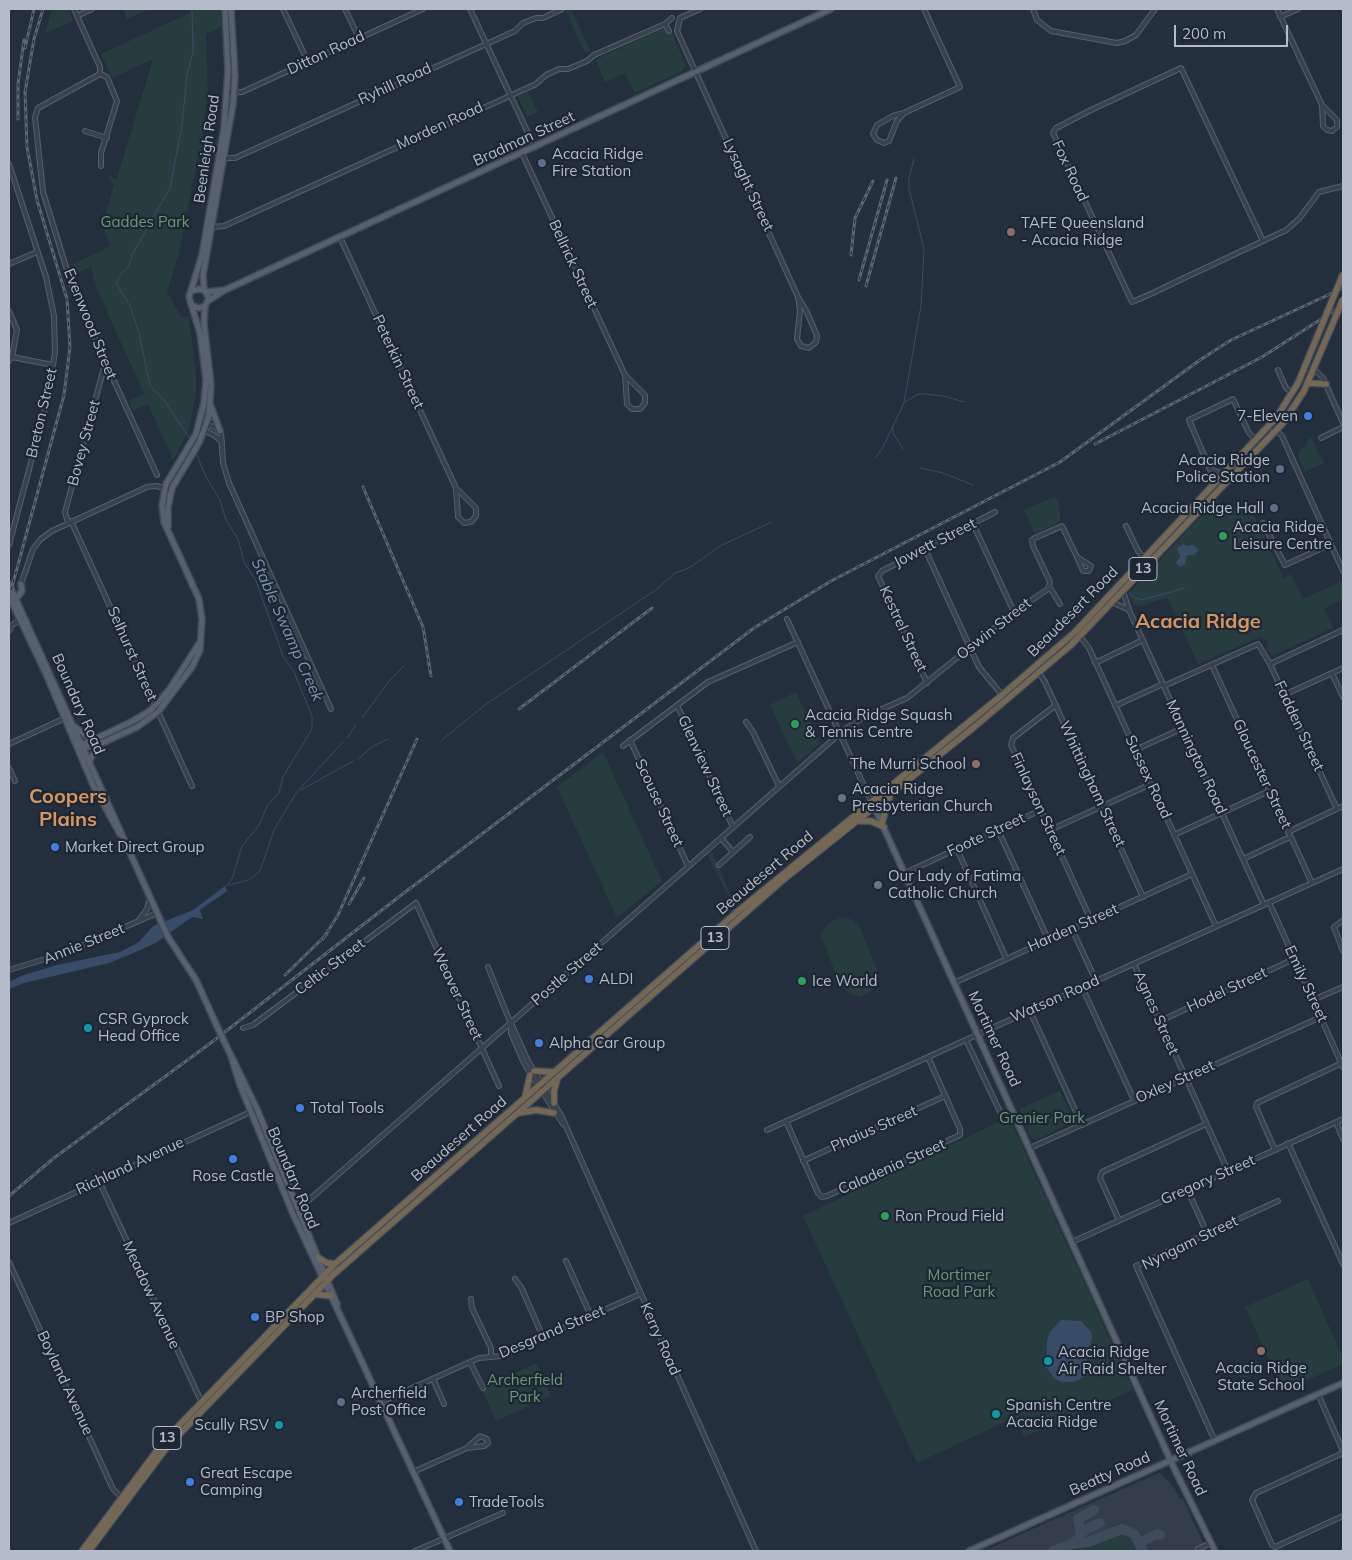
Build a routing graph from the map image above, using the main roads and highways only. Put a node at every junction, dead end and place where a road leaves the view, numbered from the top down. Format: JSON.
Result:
{"nodes":[{"id":1,"x":225,"y":9,"type":"edge"},
{"id":2,"x":231,"y":9,"type":"edge"},
{"id":3,"x":831,"y":9,"type":"edge"},
{"id":4,"x":231,"y":93,"type":"junction"},
{"id":5,"x":1343,"y":274,"type":"edge"},
{"id":6,"x":226,"y":290,"type":"junction"},
{"id":7,"x":192,"y":291,"type":"junction"},
{"id":8,"x":205,"y":291,"type":"junction"},
{"id":9,"x":1343,"y":299,"type":"edge"},
{"id":10,"x":206,"y":304,"type":"junction"},
{"id":11,"x":193,"y":306,"type":"junction"},
{"id":12,"x":1308,"y":383,"type":"junction"},
{"id":13,"x":1326,"y":384,"type":"road end"},
{"id":14,"x":211,"y":406,"type":"junction"},
{"id":15,"x":220,"y":430,"type":"road end"},
{"id":16,"x":168,"y":528,"type":"junction"},
{"id":17,"x":9,"y":584,"type":"edge"},
{"id":18,"x":21,"y":584,"type":"road end"},
{"id":19,"x":9,"y":596,"type":"edge"},
{"id":20,"x":16,"y":599,"type":"junction"},
{"id":21,"x":1078,"y":634,"type":"junction"},
{"id":22,"x":200,"y":642,"type":"junction"},
{"id":23,"x":75,"y":727,"type":"junction"},
{"id":24,"x":92,"y":740,"type":"junction"},
{"id":25,"x":106,"y":741,"type":"junction"},
{"id":26,"x":84,"y":746,"type":"junction"},
{"id":27,"x":77,"y":749,"type":"junction"},
{"id":28,"x":90,"y":760,"type":"junction"},
{"id":29,"x":890,"y":795,"type":"junction"},
{"id":30,"x":871,"y":801,"type":"junction"},
{"id":31,"x":874,"y":807,"type":"junction"},
{"id":32,"x":858,"y":821,"type":"junction"},
{"id":33,"x":883,"y":825,"type":"junction"},
{"id":34,"x":121,"y":836,"type":"junction"},
{"id":35,"x":556,"y":1075,"type":"junction"},
{"id":36,"x":541,"y":1088,"type":"junction"},
{"id":37,"x":525,"y":1097,"type":"junction"},
{"id":38,"x":554,"y":1103,"type":"road end"},
{"id":39,"x":518,"y":1113,"type":"junction"},
{"id":40,"x":554,"y":1113,"type":"road end"},
{"id":41,"x":295,"y":1212,"type":"junction"},
{"id":42,"x":319,"y":1258,"type":"junction"},
{"id":43,"x":335,"y":1264,"type":"junction"},
{"id":44,"x":325,"y":1278,"type":"junction"},
{"id":45,"x":314,"y":1294,"type":"junction"},
{"id":46,"x":331,"y":1296,"type":"junction"},
{"id":47,"x":338,"y":1308,"type":"junction"},
{"id":48,"x":1343,"y":1383,"type":"edge"},
{"id":49,"x":203,"y":1405,"type":"junction"},
{"id":50,"x":1171,"y":1460,"type":"junction"},
{"id":51,"x":124,"y":1499,"type":"junction"},
{"id":52,"x":82,"y":1551,"type":"edge"},
{"id":53,"x":89,"y":1551,"type":"edge"},
{"id":54,"x":450,"y":1551,"type":"edge"},
{"id":55,"x":969,"y":1551,"type":"edge"},
{"id":56,"x":1215,"y":1551,"type":"edge"}],
"edges":[{"from":1,"to":4,"type":"main road","name":"Beenleigh Road"},
{"from":2,"to":4,"type":"main road","name":"Beenleigh Road"},
{"from":3,"to":6,"type":"main road","name":"Bradman Street"},
{"from":4,"to":7,"type":"main road","name":"Beenleigh Road"},
{"from":4,"to":8,"type":"main road","name":"Beenleigh Road"},
{"from":5,"to":21,"type":"highway","name":"Beaudesert Road","number":"13","bridge":true},
{"from":6,"to":8,"type":"main road","name":"Bradman Street"},
{"from":6,"to":10,"type":"main road","name":"Bradman Street"},
{"from":7,"to":8,"type":"main road"},
{"from":7,"to":11,"type":"main road"},
{"from":8,"to":10,"type":"main road"},
{"from":9,"to":12,"type":"highway","name":"Beaudesert Road","number":"13","bridge":true},
{"from":10,"to":11,"type":"main road"},
{"from":10,"to":14,"type":"main road"},
{"from":11,"to":16,"type":"main road"},
{"from":12,"to":13,"type":"highway"},
{"from":12,"to":21,"type":"highway","name":"Beaudesert Road","number":"13"},
{"from":14,"to":15,"type":"main road"},
{"from":14,"to":16,"type":"main road"},
{"from":16,"to":22,"type":"main road"},
{"from":17,"to":20,"type":"main road","name":"Boundary Road"},
{"from":18,"to":20,"type":"main road"},
{"from":19,"to":27,"type":"main road","name":"Boundary Road"},
{"from":20,"to":23,"type":"main road","name":"Boundary Road"},
{"from":21,"to":29,"type":"highway","name":"Beaudesert Road","number":"13"},
{"from":21,"to":30,"type":"highway","name":"Beaudesert Road","number":"13"},
{"from":22,"to":24,"type":"main road"},
{"from":22,"to":25,"type":"main road"},
{"from":23,"to":24,"type":"main road"},
{"from":23,"to":26,"type":"main road","name":"Boundary Road"},
{"from":24,"to":26,"type":"main road"},
{"from":25,"to":26,"type":"main road"},
{"from":25,"to":28,"type":"main road"},
{"from":26,"to":27,"type":"main road"},
{"from":26,"to":28,"type":"main road","name":"Boundary Road"},
{"from":27,"to":34,"type":"main road","name":"Boundary Road"},
{"from":28,"to":34,"type":"main road","name":"Boundary Road"},
{"from":29,"to":31,"type":"highway","name":"Beaudesert Road","number":"13"},
{"from":29,"to":33,"type":"highway"},
{"from":30,"to":31,"type":"main road","name":"Mortimer Road"},
{"from":30,"to":35,"type":"highway","name":"Beaudesert Road","number":"13"},
{"from":31,"to":32,"type":"highway","name":"Beaudesert Road","number":"13"},
{"from":31,"to":33,"type":"main road","name":"Mortimer Road"},
{"from":32,"to":33,"type":"highway"},
{"from":32,"to":35,"type":"highway","name":"Beaudesert Road","number":"13"},
{"from":33,"to":50,"type":"main road","name":"Mortimer Road"},
{"from":34,"to":41,"type":"main road","name":"Boundary Road","bridge":true},
{"from":35,"to":36,"type":"highway","name":"Beaudesert Road","number":"13"},
{"from":35,"to":37,"type":"highway"},
{"from":35,"to":38,"type":"highway"},
{"from":36,"to":37,"type":"highway","name":"Beaudesert Road","number":"13"},
{"from":36,"to":39,"type":"highway","name":"Beaudesert Road","number":"13"},
{"from":37,"to":43,"type":"highway","name":"Beaudesert Road","number":"13"},
{"from":39,"to":40,"type":"highway"},
{"from":39,"to":44,"type":"highway","name":"Beaudesert Road","number":"13"},
{"from":41,"to":42,"type":"main road","name":"Boundary Road"},
{"from":41,"to":44,"type":"main road","name":"Boundary Road"},
{"from":42,"to":43,"type":"highway"},
{"from":42,"to":44,"type":"main road","name":"Boundary Road"},
{"from":43,"to":44,"type":"highway","name":"Beaudesert Road","number":"13"},
{"from":44,"to":45,"type":"highway","name":"Beaudesert Road","number":"13"},
{"from":44,"to":46,"type":"main road","name":"Boundary Road"},
{"from":44,"to":47,"type":"main road","name":"Boundary Road"},
{"from":44,"to":49,"type":"highway","name":"Beaudesert Road","number":"13"},
{"from":45,"to":46,"type":"highway"},
{"from":45,"to":49,"type":"highway","name":"Beaudesert Road","number":"13"},
{"from":46,"to":47,"type":"main road","name":"Boundary Road"},
{"from":47,"to":54,"type":"main road","name":"Boundary Road"},
{"from":48,"to":50,"type":"main road","name":"Beatty Road"},
{"from":49,"to":51,"type":"highway","name":"Beaudesert Road","number":"13"},
{"from":50,"to":55,"type":"main road","name":"Beatty Road"},
{"from":50,"to":56,"type":"main road","name":"Mortimer Road"},
{"from":51,"to":52,"type":"highway","name":"Beaudesert Road","number":"13"},
{"from":51,"to":53,"type":"highway","name":"Beaudesert Road","number":"13"}]}
